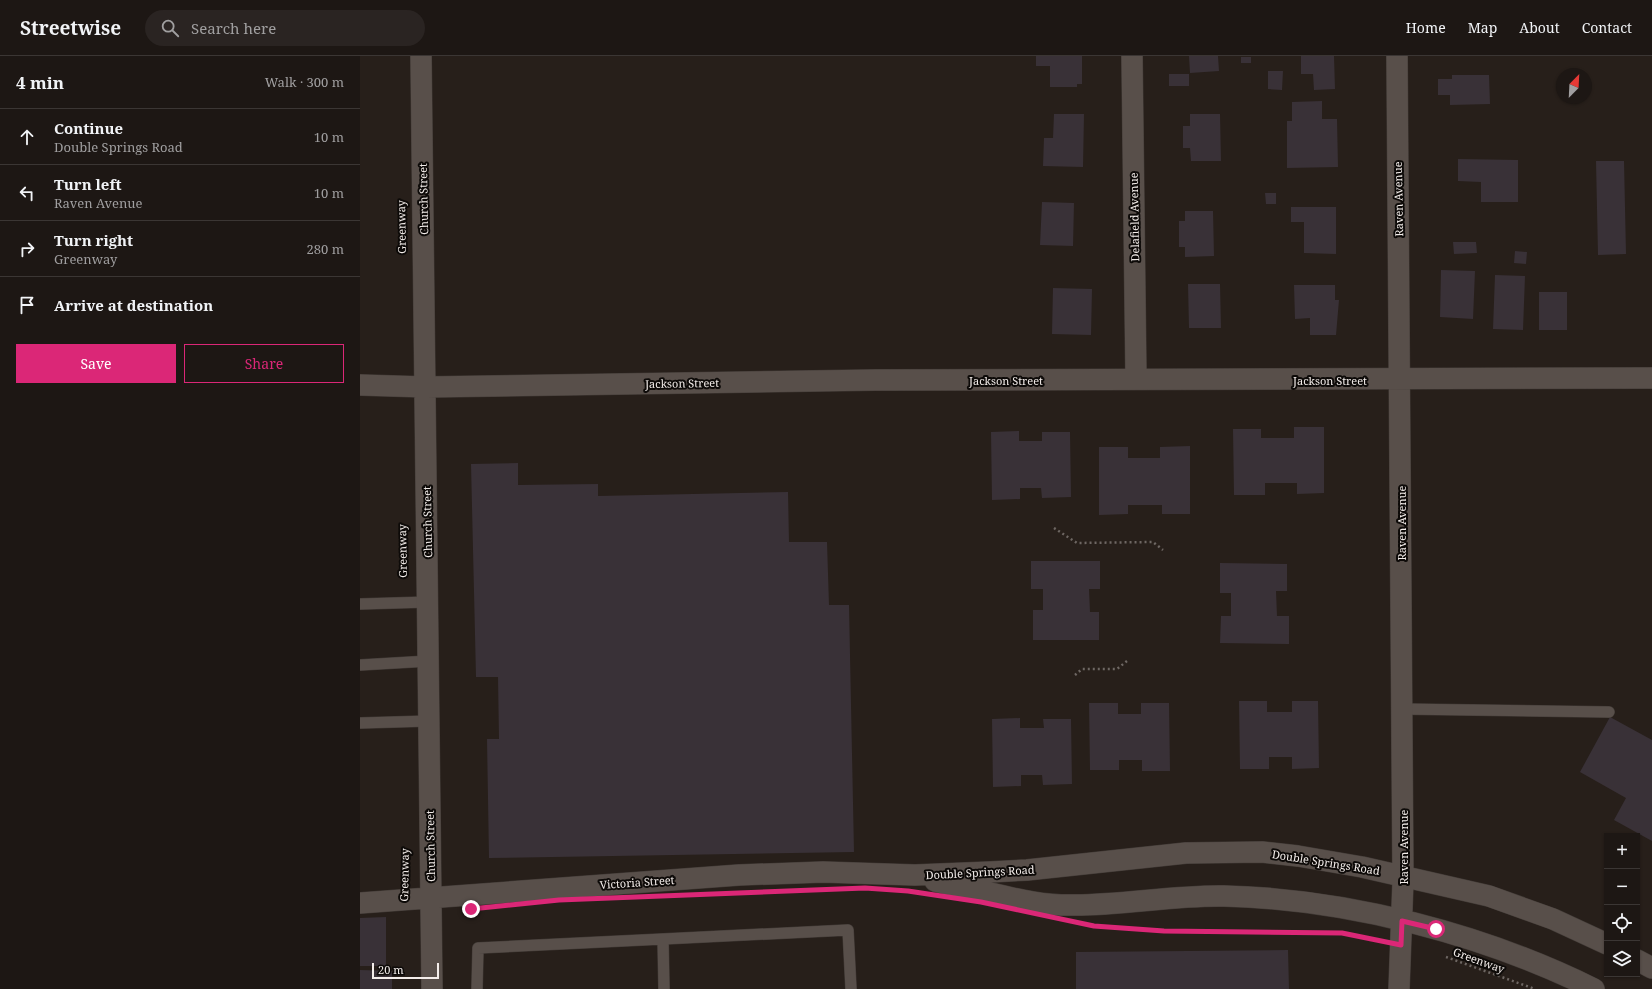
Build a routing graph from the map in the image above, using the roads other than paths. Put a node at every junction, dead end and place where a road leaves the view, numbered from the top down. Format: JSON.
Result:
{"nodes":[{"id":1,"x":421,"y":56,"type":"edge"},
{"id":2,"x":1132,"y":56,"type":"edge"},
{"id":3,"x":1397,"y":56,"type":"edge"},
{"id":4,"x":1652,"y":378,"type":"edge"},
{"id":5,"x":1136,"y":379,"type":"junction"},
{"id":6,"x":1400,"y":380,"type":"junction"},
{"id":7,"x":360,"y":385,"type":"edge"},
{"id":8,"x":426,"y":387,"type":"junction"},
{"id":9,"x":428,"y":602,"type":"junction"},
{"id":10,"x":360,"y":604,"type":"edge"},
{"id":11,"x":429,"y":661,"type":"junction"},
{"id":12,"x":360,"y":665,"type":"edge"},
{"id":13,"x":1401,"y":709,"type":"junction"},
{"id":14,"x":1609,"y":712,"type":"dead end"},
{"id":15,"x":429,"y":721,"type":"junction"},
{"id":16,"x":360,"y":723,"type":"edge"},
{"id":17,"x":915,"y":875,"type":"junction"},
{"id":18,"x":1403,"y":876,"type":"junction"},
{"id":19,"x":431,"y":898,"type":"junction"},
{"id":20,"x":360,"y":902,"type":"edge"},
{"id":21,"x":1402,"y":921,"type":"junction"},
{"id":22,"x":663,"y":939,"type":"junction"},
{"id":23,"x":1604,"y":943,"type":"edge"},
{"id":24,"x":1640,"y":962,"type":"edge"},
{"id":25,"x":1652,"y":968,"type":"edge"},
{"id":26,"x":432,"y":989,"type":"edge"},
{"id":27,"x":477,"y":989,"type":"edge"},
{"id":28,"x":664,"y":989,"type":"edge"},
{"id":29,"x":851,"y":989,"type":"edge"},
{"id":30,"x":1399,"y":989,"type":"edge"},
{"id":31,"x":1594,"y":989,"type":"edge"}],
"edges":[{"from":1,"to":8,"type":"street","name":"Church Street"},
{"from":2,"to":5,"type":"street","name":"Delafield Avenue"},
{"from":3,"to":6,"type":"street","name":"Raven Avenue"},
{"from":4,"to":6,"type":"street","name":"Jackson Street"},
{"from":5,"to":6,"type":"street","name":"Jackson Street"},
{"from":5,"to":8,"type":"street","name":"Jackson Street"},
{"from":6,"to":13,"type":"street","name":"Raven Avenue"},
{"from":7,"to":8,"type":"street","name":"Jackson Street"},
{"from":8,"to":9,"type":"street","name":"Church Street"},
{"from":9,"to":10,"type":"lane"},
{"from":9,"to":11,"type":"street","name":"Church Street"},
{"from":11,"to":12,"type":"lane"},
{"from":11,"to":15,"type":"street","name":"Church Street"},
{"from":13,"to":14,"type":"lane"},
{"from":13,"to":18,"type":"street","name":"Raven Avenue"},
{"from":15,"to":16,"type":"lane"},
{"from":15,"to":19,"type":"street","name":"Church Street"},
{"from":17,"to":18,"type":"street","name":"Double Springs Road"},
{"from":17,"to":19,"type":"street","name":"Victoria Street"},
{"from":17,"to":21,"type":"street","name":"Double Springs Road"},
{"from":18,"to":21,"type":"street","name":"Raven Avenue"},
{"from":18,"to":23,"type":"street","name":"Double Springs Road"},
{"from":19,"to":20,"type":"street","name":"Victoria Street"},
{"from":19,"to":26,"type":"street","name":"Church Street"},
{"from":21,"to":30,"type":"street","name":"Raven Avenue"},
{"from":21,"to":31,"type":"street","name":"Double Springs Road"},
{"from":22,"to":27,"type":"lane"},
{"from":22,"to":28,"type":"lane"},
{"from":22,"to":29,"type":"lane"},
{"from":24,"to":25,"type":"street"}]}
